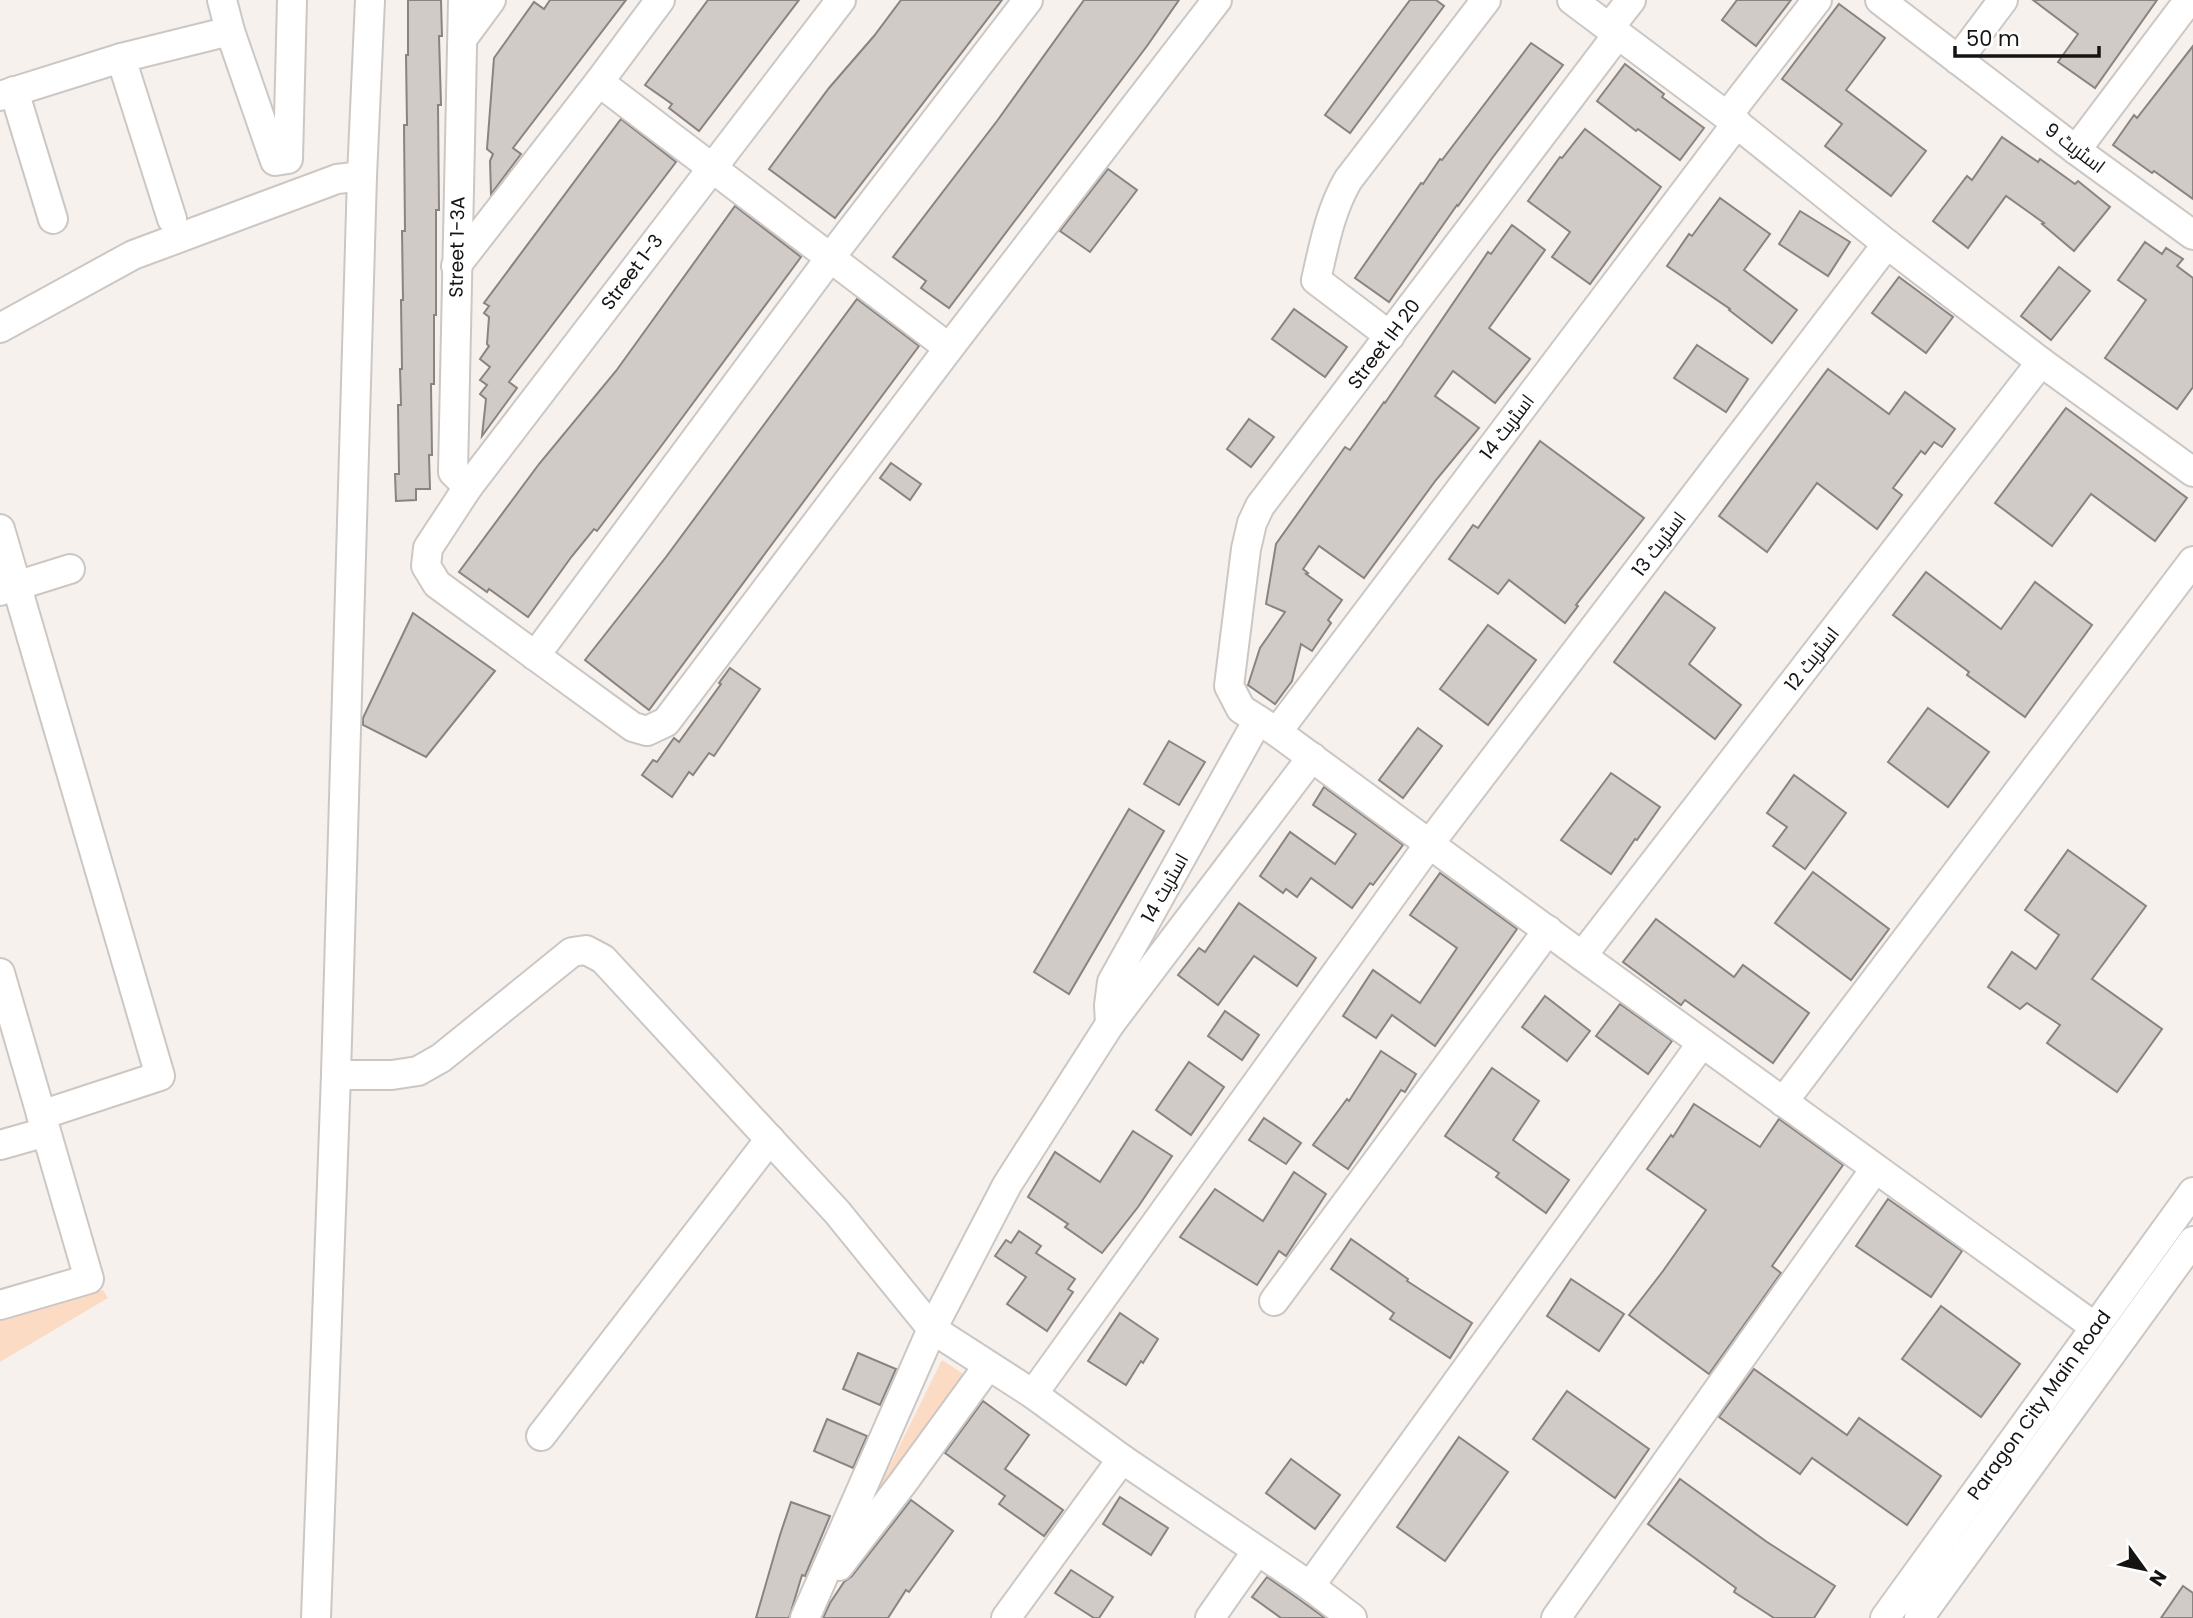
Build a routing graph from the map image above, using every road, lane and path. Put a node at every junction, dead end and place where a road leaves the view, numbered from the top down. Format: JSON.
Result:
{"nodes":[{"id":1,"x":222,"y":0,"type":"edge"},
{"id":2,"x":292,"y":0,"type":"edge"},
{"id":3,"x":370,"y":0,"type":"edge"},
{"id":4,"x":463,"y":0,"type":"edge"},
{"id":5,"x":491,"y":0,"type":"edge"},
{"id":6,"x":660,"y":0,"type":"edge"},
{"id":7,"x":841,"y":0,"type":"edge"},
{"id":8,"x":1028,"y":0,"type":"edge"},
{"id":9,"x":1217,"y":0,"type":"edge"},
{"id":10,"x":1486,"y":0,"type":"edge"},
{"id":11,"x":1572,"y":0,"type":"edge"},
{"id":12,"x":1631,"y":0,"type":"edge"},
{"id":13,"x":1817,"y":0,"type":"edge"},
{"id":14,"x":1880,"y":0,"type":"edge"},
{"id":15,"x":2003,"y":0,"type":"edge"},
{"id":16,"x":2189,"y":0,"type":"edge"},
{"id":17,"x":230,"y":31,"type":"junction"},
{"id":18,"x":1613,"y":31,"type":"junction"},
{"id":19,"x":463,"y":38,"type":"junction"},
{"id":20,"x":121,"y":58,"type":"junction"},
{"id":21,"x":1958,"y":60,"type":"junction"},
{"id":22,"x":599,"y":82,"type":"junction"},
{"id":23,"x":7,"y":93,"type":"edge"},
{"id":24,"x":1732,"y":119,"type":"junction"},
{"id":25,"x":2076,"y":150,"type":"junction"},
{"id":26,"x":713,"y":167,"type":"junction"},
{"id":27,"x":362,"y":176,"type":"junction"},
{"id":28,"x":53,"y":219,"type":"dead end"},
{"id":29,"x":172,"y":219,"type":"dead end"},
{"id":30,"x":2193,"y":234,"type":"edge"},
{"id":31,"x":1887,"y":244,"type":"junction"},
{"id":32,"x":830,"y":258,"type":"junction"},
{"id":33,"x":456,"y":266,"type":"junction"},
{"id":34,"x":0,"y":328,"type":"edge"},
{"id":35,"x":1390,"y":336,"type":"junction"},
{"id":36,"x":949,"y":348,"type":"junction"},
{"id":37,"x":2041,"y":362,"type":"junction"},
{"id":38,"x":2193,"y":472,"type":"edge"},
{"id":39,"x":468,"y":487,"type":"junction"},
{"id":40,"x":0,"y":529,"type":"edge"},
{"id":41,"x":2193,"y":561,"type":"edge"},
{"id":42,"x":70,"y":569,"type":"dead end"},
{"id":43,"x":8,"y":589,"type":"edge"},
{"id":44,"x":535,"y":656,"type":"junction"},
{"id":45,"x":1268,"y":726,"type":"junction"},
{"id":46,"x":1311,"y":757,"type":"junction"},
{"id":47,"x":1430,"y":843,"type":"junction"},
{"id":48,"x":1548,"y":930,"type":"junction"},
{"id":49,"x":1582,"y":956,"type":"junction"},
{"id":50,"x":0,"y":973,"type":"edge"},
{"id":51,"x":1110,"y":1024,"type":"junction"},
{"id":52,"x":1702,"y":1043,"type":"junction"},
{"id":53,"x":336,"y":1075,"type":"junction"},
{"id":54,"x":1783,"y":1102,"type":"junction"},
{"id":55,"x":44,"y":1123,"type":"junction"},
{"id":56,"x":770,"y":1139,"type":"junction"},
{"id":57,"x":0,"y":1145,"type":"edge"},
{"id":58,"x":1875,"y":1169,"type":"junction"},
{"id":59,"x":2193,"y":1192,"type":"edge"},
{"id":60,"x":2193,"y":1241,"type":"edge"},
{"id":61,"x":1274,"y":1301,"type":"dead end"},
{"id":62,"x":0,"y":1305,"type":"edge"},
{"id":63,"x":2095,"y":1327,"type":"junction"},
{"id":64,"x":932,"y":1328,"type":"junction"},
{"id":65,"x":988,"y":1366,"type":"junction"},
{"id":66,"x":1032,"y":1394,"type":"junction"},
{"id":67,"x":541,"y":1436,"type":"dead end"},
{"id":68,"x":1122,"y":1459,"type":"junction"},
{"id":69,"x":1257,"y":1551,"type":"junction"},
{"id":70,"x":1310,"y":1586,"type":"junction"},
{"id":71,"x":809,"y":1609,"type":"edge"},
{"id":72,"x":316,"y":1618,"type":"edge"},
{"id":73,"x":1006,"y":1618,"type":"edge"},
{"id":74,"x":1210,"y":1618,"type":"edge"},
{"id":75,"x":1352,"y":1618,"type":"edge"},
{"id":76,"x":1556,"y":1618,"type":"edge"},
{"id":77,"x":1885,"y":1618,"type":"edge"},
{"id":78,"x":1919,"y":1618,"type":"edge"}],
"edges":[{"from":1,"to":17,"type":"street"},
{"from":2,"to":17,"type":"street"},
{"from":3,"to":27,"type":"street"},
{"from":4,"to":19,"type":"street","name":"Street 1-3A"},
{"from":5,"to":19,"type":"street"},
{"from":6,"to":22,"type":"street"},
{"from":7,"to":26,"type":"street","name":"Street 1-3"},
{"from":8,"to":32,"type":"street"},
{"from":9,"to":36,"type":"street"},
{"from":10,"to":35,"type":"street"},
{"from":11,"to":18,"type":"street"},
{"from":12,"to":18,"type":"street","name":"Street IH 20"},
{"from":13,"to":24,"type":"street","name":"اسٹریٹ 14"},
{"from":14,"to":21,"type":"street","name":"اسٹریٹ 9"},
{"from":15,"to":21,"type":"street"},
{"from":16,"to":25,"type":"street"},
{"from":17,"to":20,"type":"street"},
{"from":18,"to":24,"type":"street"},
{"from":18,"to":35,"type":"street","name":"Street IH 20"},
{"from":19,"to":33,"type":"street","name":"Street 1-3A"},
{"from":20,"to":23,"type":"street"},
{"from":20,"to":29,"type":"street"},
{"from":21,"to":25,"type":"street","name":"اسٹریٹ 9"},
{"from":22,"to":26,"type":"street"},
{"from":22,"to":33,"type":"street"},
{"from":23,"to":28,"type":"street"},
{"from":24,"to":31,"type":"street"},
{"from":24,"to":45,"type":"street","name":"اسٹریٹ 14"},
{"from":25,"to":30,"type":"street","name":"اسٹریٹ 9"},
{"from":26,"to":32,"type":"street"},
{"from":26,"to":39,"type":"street","name":"Street 1-3"},
{"from":27,"to":34,"type":"street"},
{"from":27,"to":53,"type":"street"},
{"from":31,"to":37,"type":"street"},
{"from":31,"to":47,"type":"street","name":"اسٹریٹ 13"},
{"from":32,"to":36,"type":"street"},
{"from":32,"to":44,"type":"street"},
{"from":33,"to":39,"type":"street","name":"Street 1-3A"},
{"from":35,"to":45,"type":"street","name":"Street IH 20"},
{"from":36,"to":44,"type":"street"},
{"from":37,"to":38,"type":"street"},
{"from":37,"to":49,"type":"street","name":"اسٹریٹ 12"},
{"from":39,"to":44,"type":"street","name":"Street 1-3"},
{"from":40,"to":43,"type":"street"},
{"from":41,"to":54,"type":"street"},
{"from":42,"to":43,"type":"street"},
{"from":43,"to":55,"type":"street"},
{"from":45,"to":46,"type":"street"},
{"from":45,"to":51,"type":"street","name":"اسٹریٹ 14"},
{"from":46,"to":47,"type":"street"},
{"from":46,"to":51,"type":"street"},
{"from":47,"to":48,"type":"street"},
{"from":47,"to":66,"type":"street","name":"اسٹریٹ 13"},
{"from":48,"to":49,"type":"street"},
{"from":48,"to":61,"type":"street"},
{"from":49,"to":52,"type":"street"},
{"from":50,"to":55,"type":"street"},
{"from":51,"to":64,"type":"street"},
{"from":52,"to":54,"type":"street"},
{"from":52,"to":70,"type":"street"},
{"from":53,"to":56,"type":"street"},
{"from":53,"to":72,"type":"street"},
{"from":54,"to":58,"type":"street"},
{"from":55,"to":57,"type":"street"},
{"from":55,"to":62,"type":"street"},
{"from":56,"to":64,"type":"street"},
{"from":56,"to":67,"type":"street"},
{"from":58,"to":63,"type":"street"},
{"from":58,"to":76,"type":"street"},
{"from":59,"to":63,"type":"street","name":"Paragon City Main Road"},
{"from":60,"to":78,"type":"street","name":"Paragon City Main Road"},
{"from":63,"to":77,"type":"street","name":"Paragon City Main Road"},
{"from":64,"to":65,"type":"street"},
{"from":64,"to":71,"type":"street"},
{"from":65,"to":66,"type":"street"},
{"from":65,"to":71,"type":"street"},
{"from":66,"to":68,"type":"street"},
{"from":68,"to":69,"type":"street"},
{"from":68,"to":73,"type":"street"},
{"from":69,"to":70,"type":"street"},
{"from":69,"to":74,"type":"street"},
{"from":70,"to":75,"type":"street"}]}
